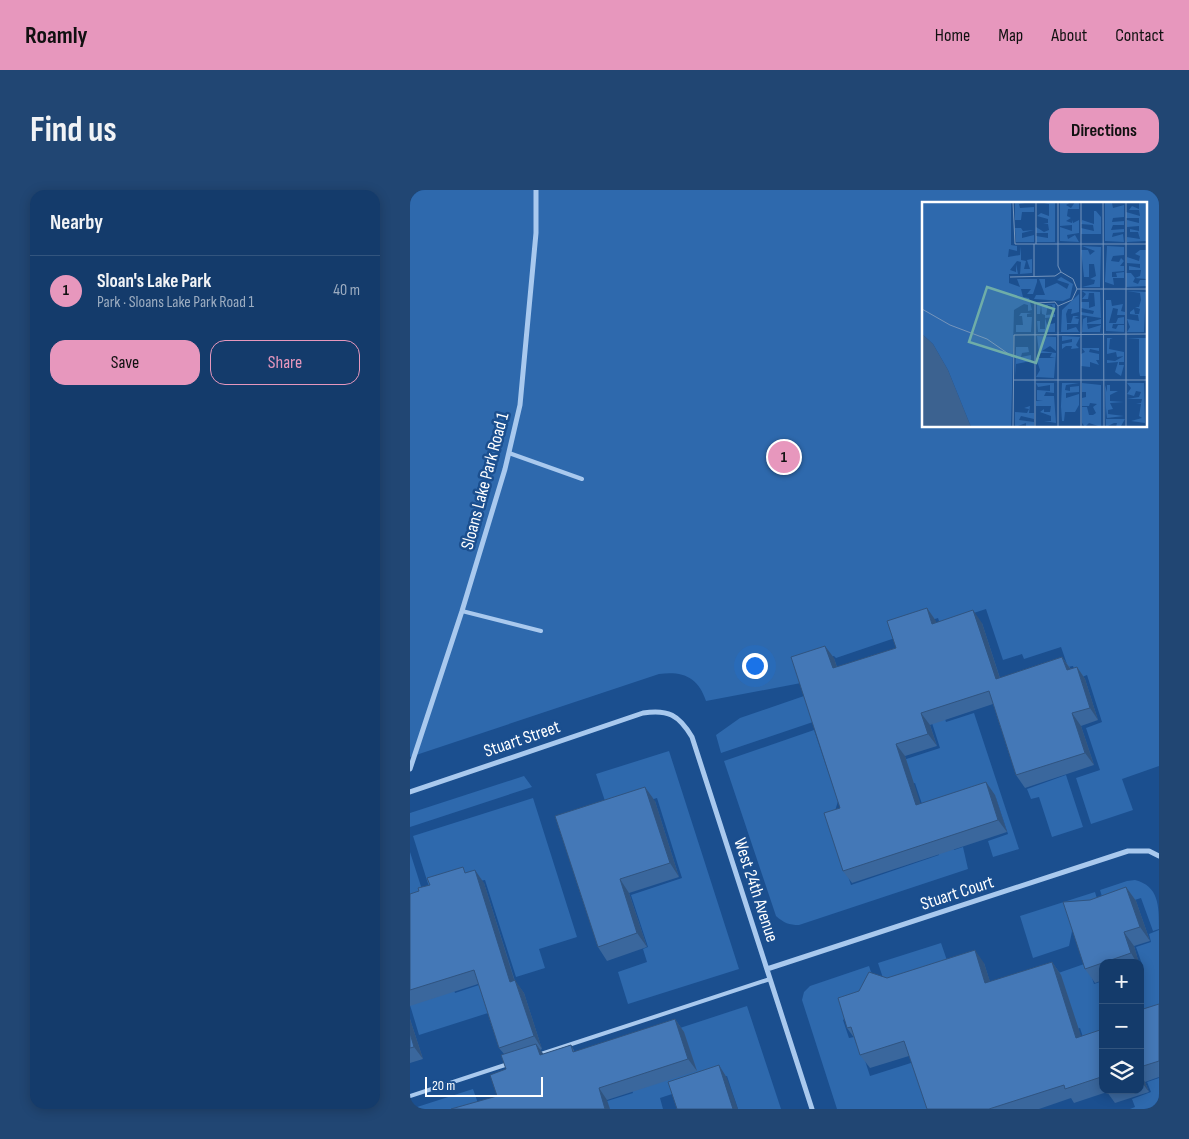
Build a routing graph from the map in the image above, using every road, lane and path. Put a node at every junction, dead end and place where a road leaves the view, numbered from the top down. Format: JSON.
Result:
{"nodes":[{"id":1,"x":536,"y":190,"type":"edge"},
{"id":2,"x":509,"y":452,"type":"junction"},
{"id":3,"x":582,"y":479,"type":"dead end"},
{"id":4,"x":462,"y":611,"type":"junction"},
{"id":5,"x":541,"y":631,"type":"dead end"},
{"id":6,"x":643,"y":712,"type":"joint"},
{"id":7,"x":410,"y":770,"type":"edge"},
{"id":8,"x":410,"y":792,"type":"edge"},
{"id":9,"x":1157,"y":855,"type":"edge"},
{"id":10,"x":767,"y":969,"type":"junction"},
{"id":11,"x":770,"y":979,"type":"junction"},
{"id":12,"x":533,"y":1056,"type":"edge"},
{"id":13,"x":514,"y":1062,"type":"edge"},
{"id":14,"x":410,"y":1096,"type":"edge"},
{"id":15,"x":812,"y":1109,"type":"edge"}],
"edges":[{"from":1,"to":2,"type":"street","name":"Sloans Lake Park Road 1"},
{"from":2,"to":3,"type":"lane"},
{"from":2,"to":4,"type":"street","name":"Sloans Lake Park Road 1"},
{"from":4,"to":5,"type":"lane"},
{"from":4,"to":7,"type":"street","name":"Sloans Lake Park Road 1"},
{"from":6,"to":8,"type":"street","name":"Stuart Street"},
{"from":6,"to":10,"type":"street","name":"West 24th Avenue"},
{"from":9,"to":10,"type":"street","name":"Stuart Court"},
{"from":10,"to":11,"type":"street","name":"West 24th Avenue"},
{"from":11,"to":12,"type":"lane"},
{"from":11,"to":15,"type":"street","name":"West 24th Avenue"},
{"from":13,"to":14,"type":"lane"}]}
